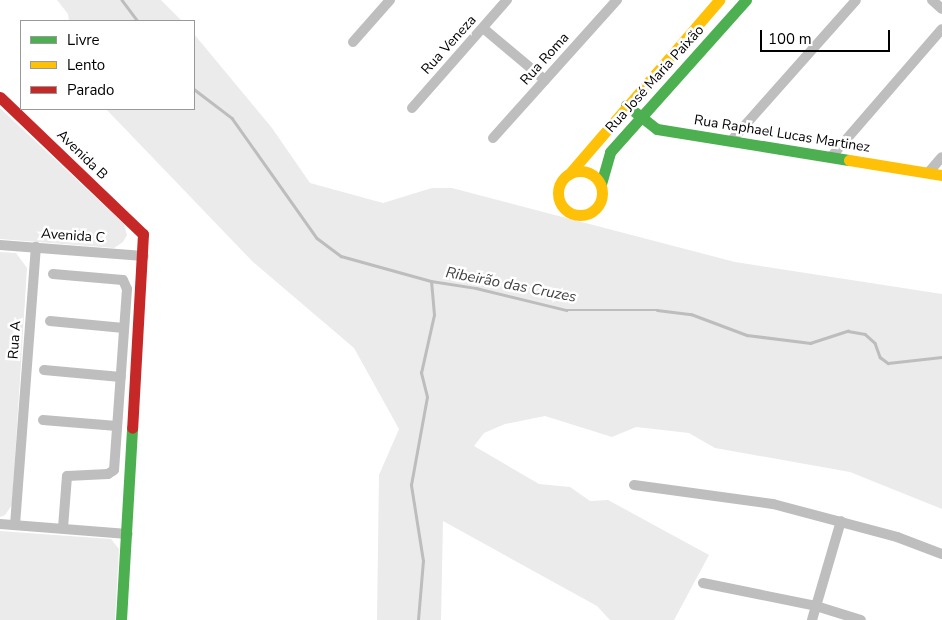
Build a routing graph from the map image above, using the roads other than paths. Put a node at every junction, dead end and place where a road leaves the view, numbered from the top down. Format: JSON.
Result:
{"nodes":[{"id":1,"x":390,"y":0,"type":"edge"},
{"id":2,"x":507,"y":0,"type":"edge"},
{"id":3,"x":617,"y":0,"type":"edge"},
{"id":4,"x":719,"y":0,"type":"edge"},
{"id":5,"x":746,"y":0,"type":"edge"},
{"id":6,"x":856,"y":0,"type":"edge"},
{"id":7,"x":932,"y":0,"type":"edge"},
{"id":8,"x":942,"y":8,"type":"edge"},
{"id":9,"x":483,"y":28,"type":"junction"},
{"id":10,"x":942,"y":29,"type":"edge"},
{"id":11,"x":353,"y":42,"type":"dead end"},
{"id":12,"x":545,"y":80,"type":"junction"},
{"id":13,"x":0,"y":97,"type":"edge"},
{"id":14,"x":626,"y":104,"type":"junction"},
{"id":15,"x":412,"y":108,"type":"dead end"},
{"id":16,"x":641,"y":117,"type":"junction"},
{"id":17,"x":493,"y":138,"type":"dead end"},
{"id":18,"x":731,"y":141,"type":"junction"},
{"id":19,"x":831,"y":157,"type":"junction"},
{"id":20,"x":942,"y":157,"type":"edge"},
{"id":21,"x":928,"y":173,"type":"junction"},
{"id":22,"x":569,"y":174,"type":"junction"},
{"id":23,"x":942,"y":175,"type":"edge"},
{"id":24,"x":601,"y":184,"type":"junction"},
{"id":25,"x":0,"y":245,"type":"edge"},
{"id":26,"x":36,"y":247,"type":"junction"},
{"id":27,"x":144,"y":256,"type":"junction"},
{"id":28,"x":53,"y":274,"type":"dead end"},
{"id":29,"x":50,"y":321,"type":"dead end"},
{"id":30,"x":124,"y":328,"type":"junction"},
{"id":31,"x":44,"y":370,"type":"dead end"},
{"id":32,"x":120,"y":377,"type":"junction"},
{"id":33,"x":43,"y":420,"type":"dead end"},
{"id":34,"x":117,"y":426,"type":"junction"},
{"id":35,"x":634,"y":485,"type":"dead end"},
{"id":36,"x":841,"y":521,"type":"junction"},
{"id":37,"x":0,"y":524,"type":"edge"},
{"id":38,"x":15,"y":525,"type":"junction"},
{"id":39,"x":63,"y":528,"type":"junction"},
{"id":40,"x":128,"y":534,"type":"junction"},
{"id":41,"x":942,"y":554,"type":"edge"},
{"id":42,"x":702,"y":583,"type":"dead end"},
{"id":43,"x":816,"y":606,"type":"junction"},
{"id":44,"x":122,"y":620,"type":"edge"},
{"id":45,"x":812,"y":620,"type":"edge"},
{"id":46,"x":861,"y":620,"type":"edge"}],
"edges":[{"from":1,"to":11,"type":"street"},
{"from":2,"to":9,"type":"street","name":"Rua Veneza"},
{"from":3,"to":12,"type":"street","name":"Rua Roma"},
{"from":4,"to":14,"type":"street","name":"Rua José Maria Paixão"},
{"from":5,"to":16,"type":"street","name":"Rua José Maria Paixão"},
{"from":6,"to":18,"type":"street"},
{"from":7,"to":8,"type":"street"},
{"from":9,"to":12,"type":"street"},
{"from":9,"to":15,"type":"street","name":"Rua Veneza"},
{"from":10,"to":19,"type":"street"},
{"from":12,"to":17,"type":"street","name":"Rua Roma"},
{"from":13,"to":27,"type":"street","name":"Avenida B"},
{"from":14,"to":16,"type":"street","name":"Rua Raphael Lucas Martinez"},
{"from":14,"to":22,"type":"street","name":"Rua José Maria Paixão"},
{"from":16,"to":18,"type":"street","name":"Rua Raphael Lucas Martinez"},
{"from":16,"to":24,"type":"street","name":"Rua José Maria Paixão"},
{"from":18,"to":19,"type":"street","name":"Rua Raphael Lucas Martinez"},
{"from":19,"to":21,"type":"street","name":"Rua Raphael Lucas Martinez"},
{"from":20,"to":21,"type":"street"},
{"from":21,"to":23,"type":"street","name":"Rua Raphael Lucas Martinez"},
{"from":22,"to":24,"type":"street"},
{"from":22,"to":24,"type":"street"},
{"from":25,"to":26,"type":"street","name":"Avenida C"},
{"from":26,"to":27,"type":"street","name":"Avenida C"},
{"from":26,"to":38,"type":"street","name":"Rua A"},
{"from":27,"to":40,"type":"street"},
{"from":28,"to":30,"type":"street"},
{"from":29,"to":30,"type":"street"},
{"from":30,"to":32,"type":"street"},
{"from":31,"to":32,"type":"street"},
{"from":32,"to":34,"type":"street"},
{"from":33,"to":34,"type":"street"},
{"from":34,"to":39,"type":"street"},
{"from":35,"to":36,"type":"street"},
{"from":36,"to":41,"type":"street"},
{"from":36,"to":43,"type":"street"},
{"from":37,"to":38,"type":"street"},
{"from":38,"to":39,"type":"street"},
{"from":39,"to":40,"type":"street"},
{"from":40,"to":44,"type":"street"},
{"from":42,"to":43,"type":"street"},
{"from":43,"to":45,"type":"street"},
{"from":43,"to":46,"type":"street"}]}
